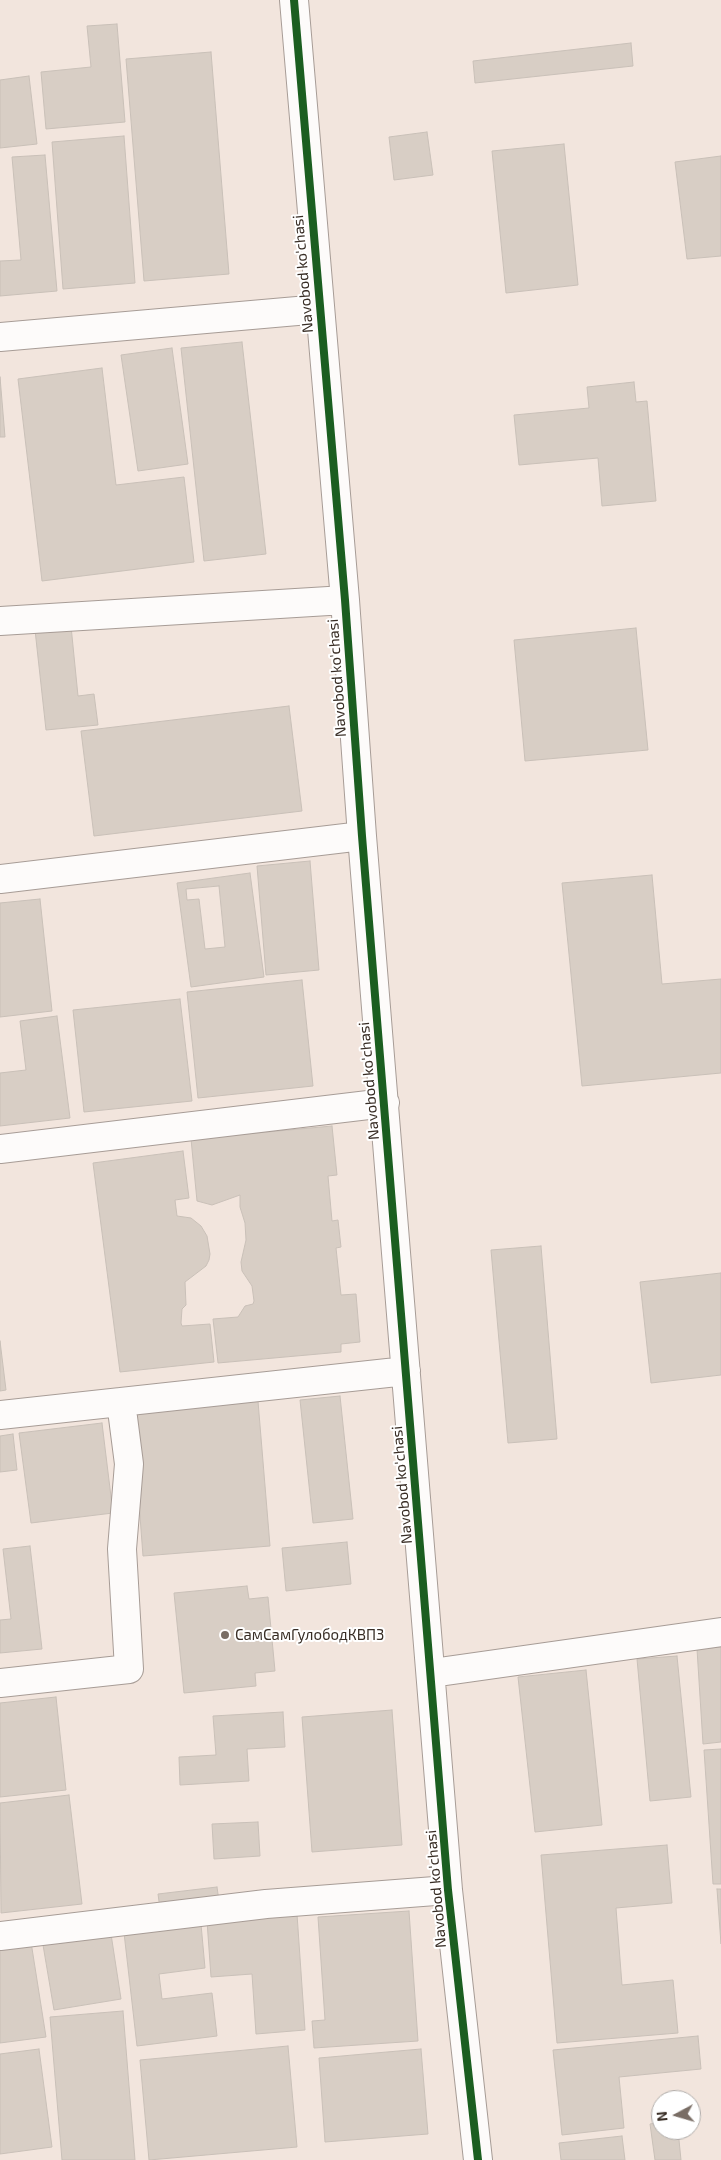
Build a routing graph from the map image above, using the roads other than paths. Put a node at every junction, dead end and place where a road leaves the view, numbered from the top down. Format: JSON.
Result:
{"nodes":[{"id":1,"x":294,"y":0,"type":"edge"},
{"id":2,"x":320,"y":309,"type":"junction"},
{"id":3,"x":0,"y":337,"type":"edge"},
{"id":4,"x":346,"y":600,"type":"junction"},
{"id":5,"x":0,"y":620,"type":"edge"},
{"id":6,"x":362,"y":836,"type":"junction"},
{"id":7,"x":0,"y":879,"type":"edge"},
{"id":8,"x":385,"y":1102,"type":"junction"},
{"id":9,"x":0,"y":1148,"type":"edge"},
{"id":10,"x":406,"y":1370,"type":"junction"},
{"id":11,"x":122,"y":1402,"type":"junction"},
{"id":12,"x":0,"y":1415,"type":"edge"},
{"id":13,"x":721,"y":1632,"type":"edge"},
{"id":14,"x":432,"y":1673,"type":"junction"},
{"id":15,"x":0,"y":1684,"type":"edge"},
{"id":16,"x":448,"y":1890,"type":"junction"},
{"id":17,"x":0,"y":1936,"type":"edge"},
{"id":18,"x":478,"y":2160,"type":"edge"}],
"edges":[{"from":1,"to":2,"type":"street","name":"Navobod ko'chasi"},
{"from":2,"to":3,"type":"street"},
{"from":2,"to":4,"type":"street","name":"Navobod ko'chasi"},
{"from":4,"to":5,"type":"street"},
{"from":4,"to":6,"type":"street","name":"Navobod ko'chasi"},
{"from":6,"to":7,"type":"street"},
{"from":6,"to":8,"type":"street","name":"Navobod ko'chasi"},
{"from":8,"to":9,"type":"street"},
{"from":8,"to":10,"type":"street","name":"Navobod ko'chasi"},
{"from":10,"to":11,"type":"street"},
{"from":10,"to":14,"type":"street","name":"Navobod ko'chasi"},
{"from":11,"to":12,"type":"street"},
{"from":11,"to":15,"type":"street"},
{"from":13,"to":14,"type":"street"},
{"from":14,"to":16,"type":"street","name":"Navobod ko'chasi"},
{"from":16,"to":17,"type":"street"},
{"from":16,"to":18,"type":"street","name":"Navobod ko'chasi"}]}
